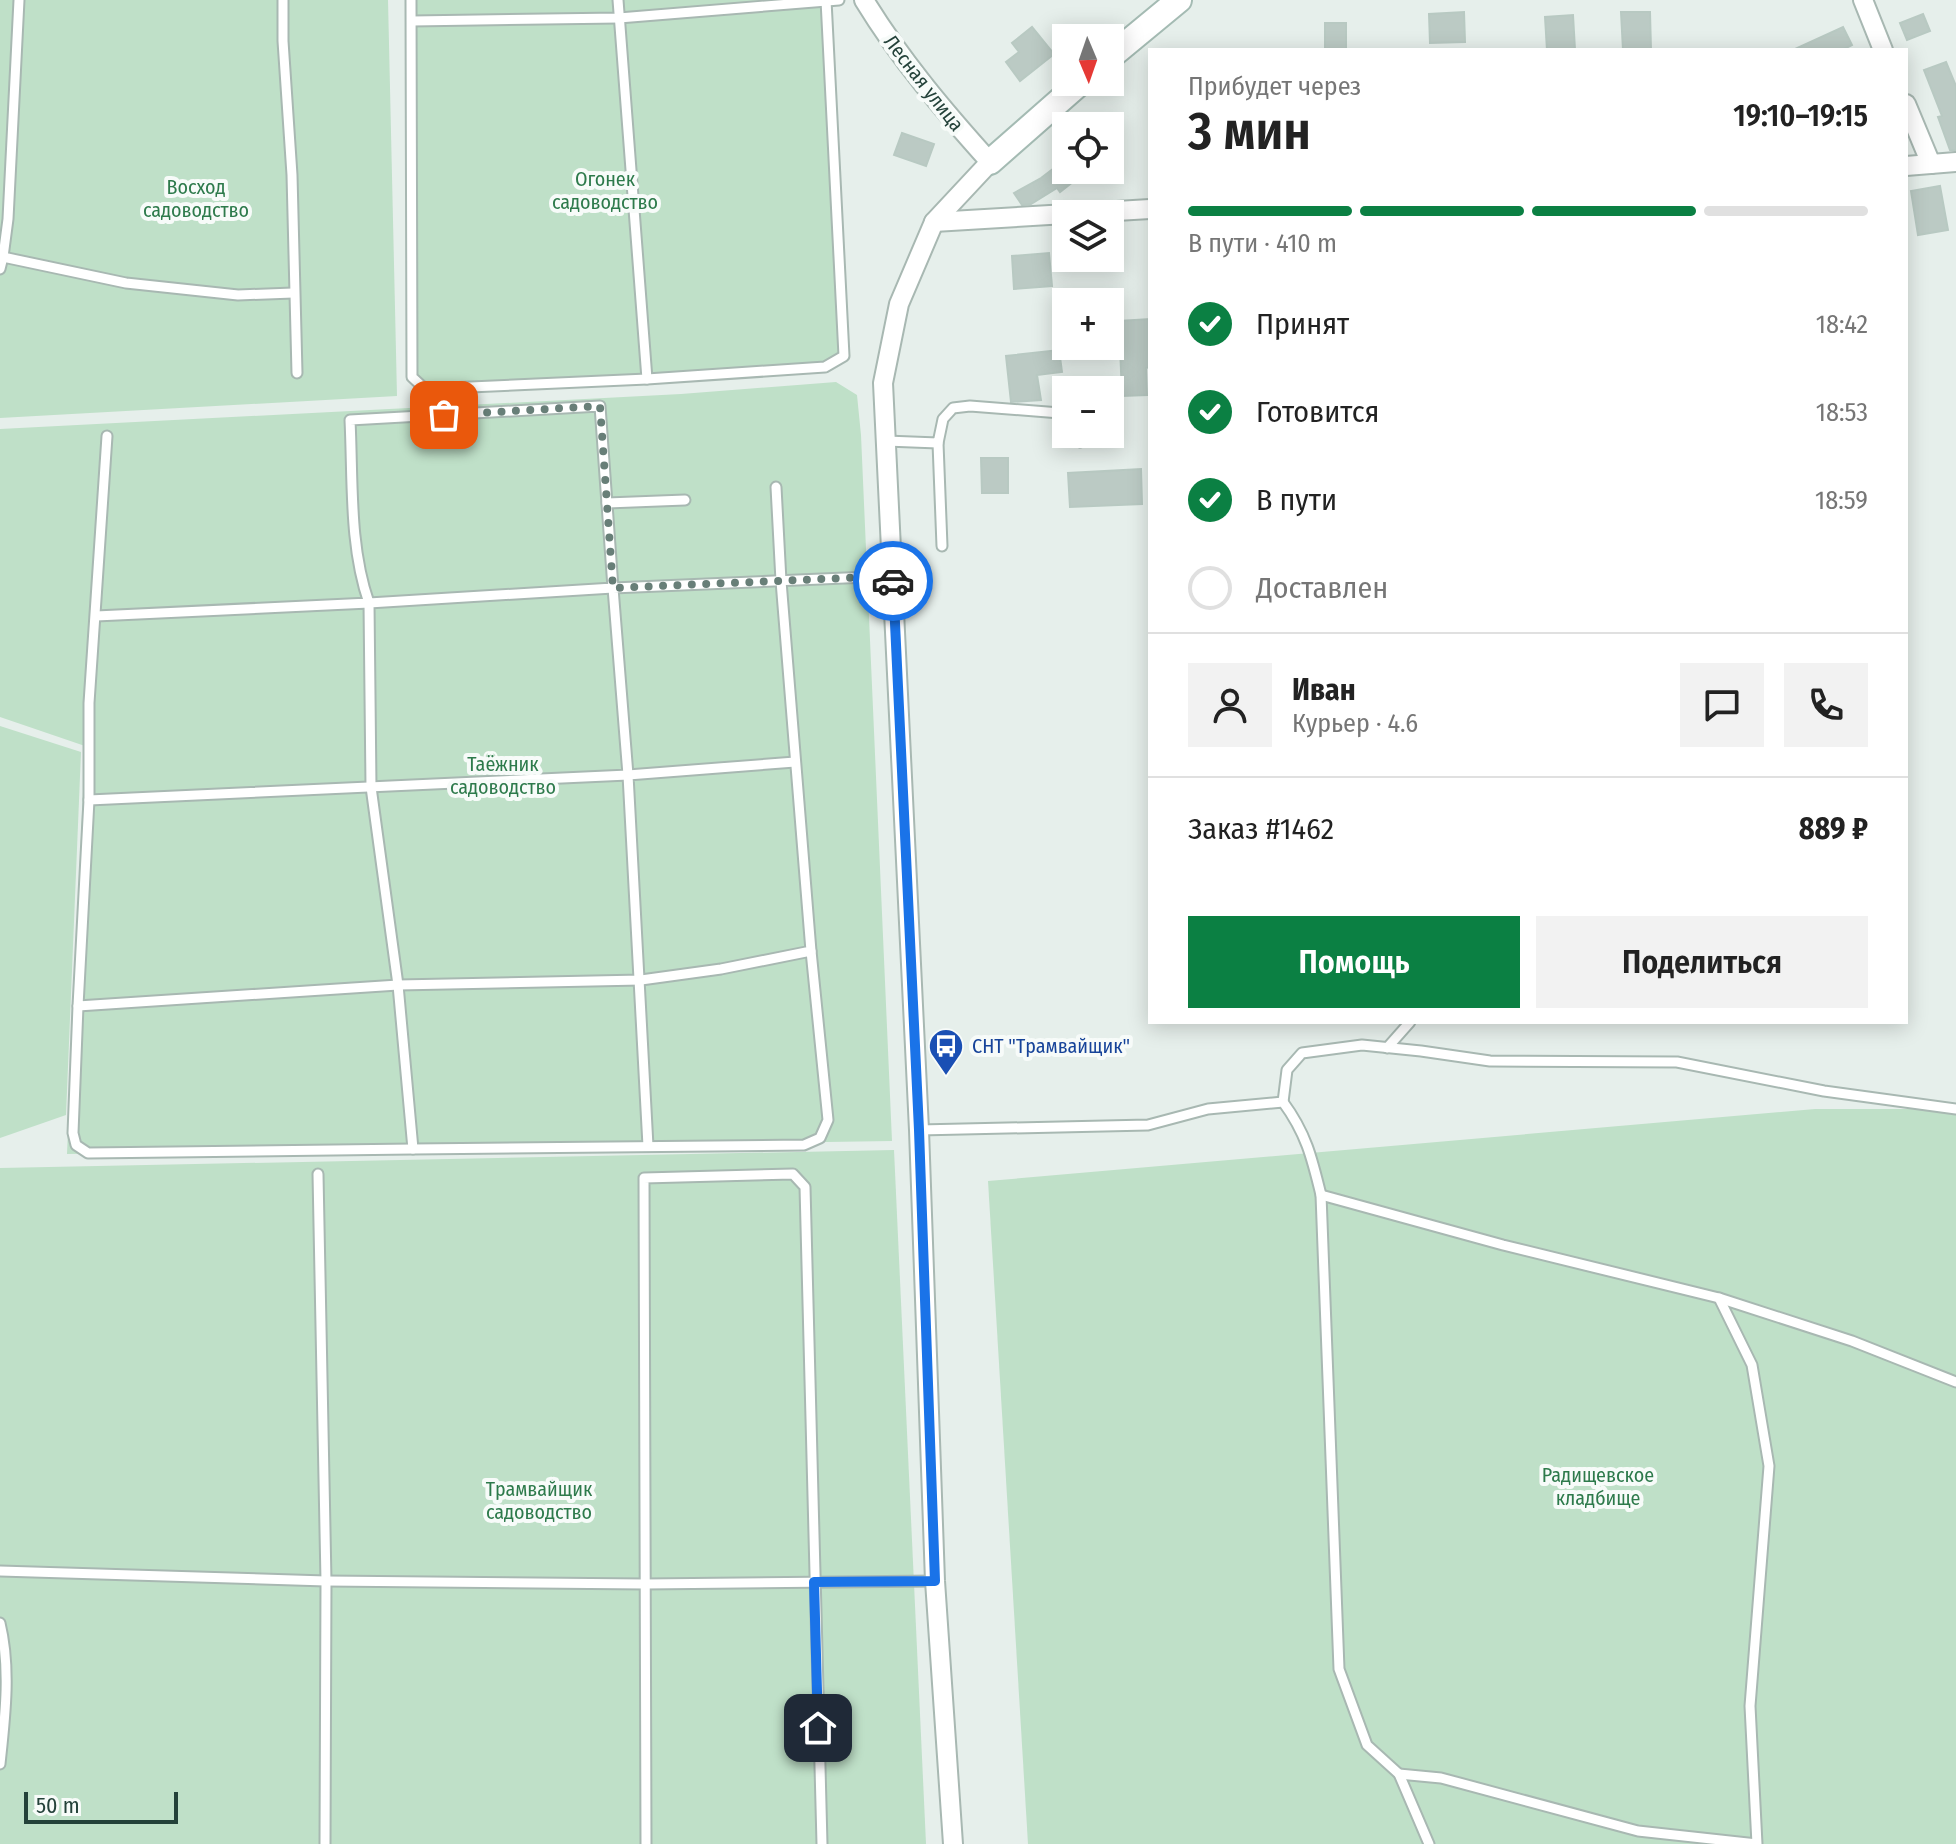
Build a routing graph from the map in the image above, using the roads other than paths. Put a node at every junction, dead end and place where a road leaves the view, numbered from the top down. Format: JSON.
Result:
{"nodes":[{"id":1,"x":19,"y":0,"type":"edge"},
{"id":2,"x":283,"y":0,"type":"edge"},
{"id":3,"x":411,"y":0,"type":"edge"},
{"id":4,"x":618,"y":0,"type":"edge"},
{"id":5,"x":826,"y":0,"type":"edge"},
{"id":6,"x":839,"y":0,"type":"edge"},
{"id":7,"x":864,"y":0,"type":"edge"},
{"id":8,"x":1179,"y":0,"type":"edge"},
{"id":9,"x":1863,"y":0,"type":"edge"},
{"id":10,"x":619,"y":18,"type":"junction"},
{"id":11,"x":412,"y":21,"type":"junction"},
{"id":12,"x":1124,"y":45,"type":"edge"},
{"id":13,"x":1882,"y":48,"type":"edge"},
{"id":14,"x":1065,"y":96,"type":"edge"},
{"id":15,"x":1908,"y":109,"type":"edge"},
{"id":16,"x":990,"y":162,"type":"junction"},
{"id":17,"x":1956,"y":162,"type":"edge"},
{"id":18,"x":1931,"y":164,"type":"junction"},
{"id":19,"x":1908,"y":166,"type":"edge"},
{"id":20,"x":1148,"y":209,"type":"edge"},
{"id":21,"x":934,"y":222,"type":"junction"},
{"id":22,"x":3,"y":257,"type":"junction"},
{"id":23,"x":0,"y":269,"type":"edge"},
{"id":24,"x":293,"y":293,"type":"junction"},
{"id":25,"x":297,"y":373,"type":"dead end"},
{"id":26,"x":647,"y":379,"type":"junction"},
{"id":27,"x":1052,"y":412,"type":"edge"},
{"id":28,"x":107,"y":436,"type":"dead end"},
{"id":29,"x":886,"y":441,"type":"junction"},
{"id":30,"x":938,"y":443,"type":"junction"},
{"id":31,"x":776,"y":487,"type":"dead end"},
{"id":32,"x":685,"y":500,"type":"dead end"},
{"id":33,"x":607,"y":503,"type":"junction"},
{"id":34,"x":942,"y":546,"type":"dead end"},
{"id":35,"x":892,"y":576,"type":"junction"},
{"id":36,"x":781,"y":581,"type":"junction"},
{"id":37,"x":613,"y":588,"type":"junction"},
{"id":38,"x":369,"y":603,"type":"junction"},
{"id":39,"x":96,"y":616,"type":"junction"},
{"id":40,"x":795,"y":762,"type":"junction"},
{"id":41,"x":628,"y":775,"type":"junction"},
{"id":42,"x":371,"y":787,"type":"junction"},
{"id":43,"x":89,"y":800,"type":"junction"},
{"id":44,"x":811,"y":951,"type":"junction"},
{"id":45,"x":641,"y":980,"type":"junction"},
{"id":46,"x":398,"y":985,"type":"junction"},
{"id":47,"x":78,"y":1006,"type":"junction"},
{"id":48,"x":1408,"y":1024,"type":"edge"},
{"id":49,"x":1387,"y":1048,"type":"junction"},
{"id":50,"x":1283,"y":1102,"type":"junction"},
{"id":51,"x":1956,"y":1109,"type":"edge"},
{"id":52,"x":919,"y":1130,"type":"junction"},
{"id":53,"x":648,"y":1146,"type":"junction"},
{"id":54,"x":413,"y":1149,"type":"junction"},
{"id":55,"x":318,"y":1174,"type":"dead end"},
{"id":56,"x":1321,"y":1195,"type":"junction"},
{"id":57,"x":1719,"y":1298,"type":"junction"},
{"id":58,"x":1956,"y":1382,"type":"edge"},
{"id":59,"x":0,"y":1571,"type":"edge"},
{"id":60,"x":326,"y":1581,"type":"junction"},
{"id":61,"x":935,"y":1581,"type":"junction"},
{"id":62,"x":814,"y":1582,"type":"junction"},
{"id":63,"x":645,"y":1584,"type":"junction"},
{"id":64,"x":0,"y":1623,"type":"edge"},
{"id":65,"x":0,"y":1764,"type":"edge"},
{"id":66,"x":1399,"y":1774,"type":"junction"},
{"id":67,"x":325,"y":1844,"type":"edge"},
{"id":68,"x":646,"y":1844,"type":"edge"},
{"id":69,"x":822,"y":1844,"type":"edge"},
{"id":70,"x":953,"y":1844,"type":"edge"},
{"id":71,"x":1429,"y":1844,"type":"edge"}],
"edges":[{"from":1,"to":22,"type":"lane"},
{"from":2,"to":24,"type":"lane"},
{"from":3,"to":11,"type":"lane"},
{"from":4,"to":10,"type":"lane"},
{"from":5,"to":6,"type":"lane"},
{"from":5,"to":10,"type":"lane"},
{"from":5,"to":26,"type":"lane"},
{"from":7,"to":16,"type":"street","name":"Лесная улица"},
{"from":8,"to":12,"type":"street"},
{"from":9,"to":13,"type":"street"},
{"from":10,"to":11,"type":"lane"},
{"from":10,"to":26,"type":"lane"},
{"from":11,"to":26,"type":"lane"},
{"from":14,"to":16,"type":"street"},
{"from":15,"to":18,"type":"street"},
{"from":16,"to":21,"type":"street"},
{"from":17,"to":18,"type":"street"},
{"from":18,"to":19,"type":"street"},
{"from":20,"to":21,"type":"street"},
{"from":21,"to":29,"type":"street"},
{"from":22,"to":23,"type":"lane"},
{"from":22,"to":24,"type":"lane"},
{"from":24,"to":25,"type":"lane"},
{"from":27,"to":30,"type":"lane"},
{"from":28,"to":39,"type":"lane"},
{"from":29,"to":30,"type":"lane"},
{"from":29,"to":35,"type":"street"},
{"from":30,"to":34,"type":"lane"},
{"from":31,"to":36,"type":"lane"},
{"from":32,"to":33,"type":"lane"},
{"from":33,"to":37,"type":"lane"},
{"from":33,"to":38,"type":"lane"},
{"from":35,"to":36,"type":"lane"},
{"from":35,"to":52,"type":"street"},
{"from":36,"to":37,"type":"lane"},
{"from":36,"to":40,"type":"lane"},
{"from":37,"to":38,"type":"lane"},
{"from":37,"to":41,"type":"lane"},
{"from":38,"to":39,"type":"lane"},
{"from":38,"to":42,"type":"lane"},
{"from":39,"to":43,"type":"lane"},
{"from":40,"to":41,"type":"lane"},
{"from":40,"to":44,"type":"lane"},
{"from":41,"to":42,"type":"lane"},
{"from":41,"to":45,"type":"lane"},
{"from":42,"to":43,"type":"lane"},
{"from":42,"to":46,"type":"lane"},
{"from":43,"to":47,"type":"lane"},
{"from":44,"to":45,"type":"lane"},
{"from":44,"to":53,"type":"lane"},
{"from":45,"to":46,"type":"lane"},
{"from":45,"to":53,"type":"lane"},
{"from":46,"to":47,"type":"lane"},
{"from":46,"to":54,"type":"lane"},
{"from":47,"to":54,"type":"lane"},
{"from":48,"to":49,"type":"lane"},
{"from":49,"to":50,"type":"lane"},
{"from":49,"to":51,"type":"lane"},
{"from":50,"to":52,"type":"lane"},
{"from":50,"to":56,"type":"lane"},
{"from":52,"to":61,"type":"street"},
{"from":53,"to":54,"type":"lane"},
{"from":55,"to":60,"type":"lane"},
{"from":56,"to":57,"type":"lane"},
{"from":56,"to":66,"type":"lane"},
{"from":57,"to":58,"type":"lane"},
{"from":57,"to":66,"type":"lane"},
{"from":59,"to":60,"type":"lane"},
{"from":60,"to":63,"type":"lane"},
{"from":60,"to":67,"type":"lane"},
{"from":61,"to":62,"type":"lane"},
{"from":61,"to":70,"type":"street"},
{"from":62,"to":63,"type":"lane"},
{"from":62,"to":63,"type":"lane"},
{"from":62,"to":69,"type":"lane"},
{"from":63,"to":68,"type":"lane"},
{"from":64,"to":65,"type":"lane"},
{"from":66,"to":71,"type":"lane"}]}
